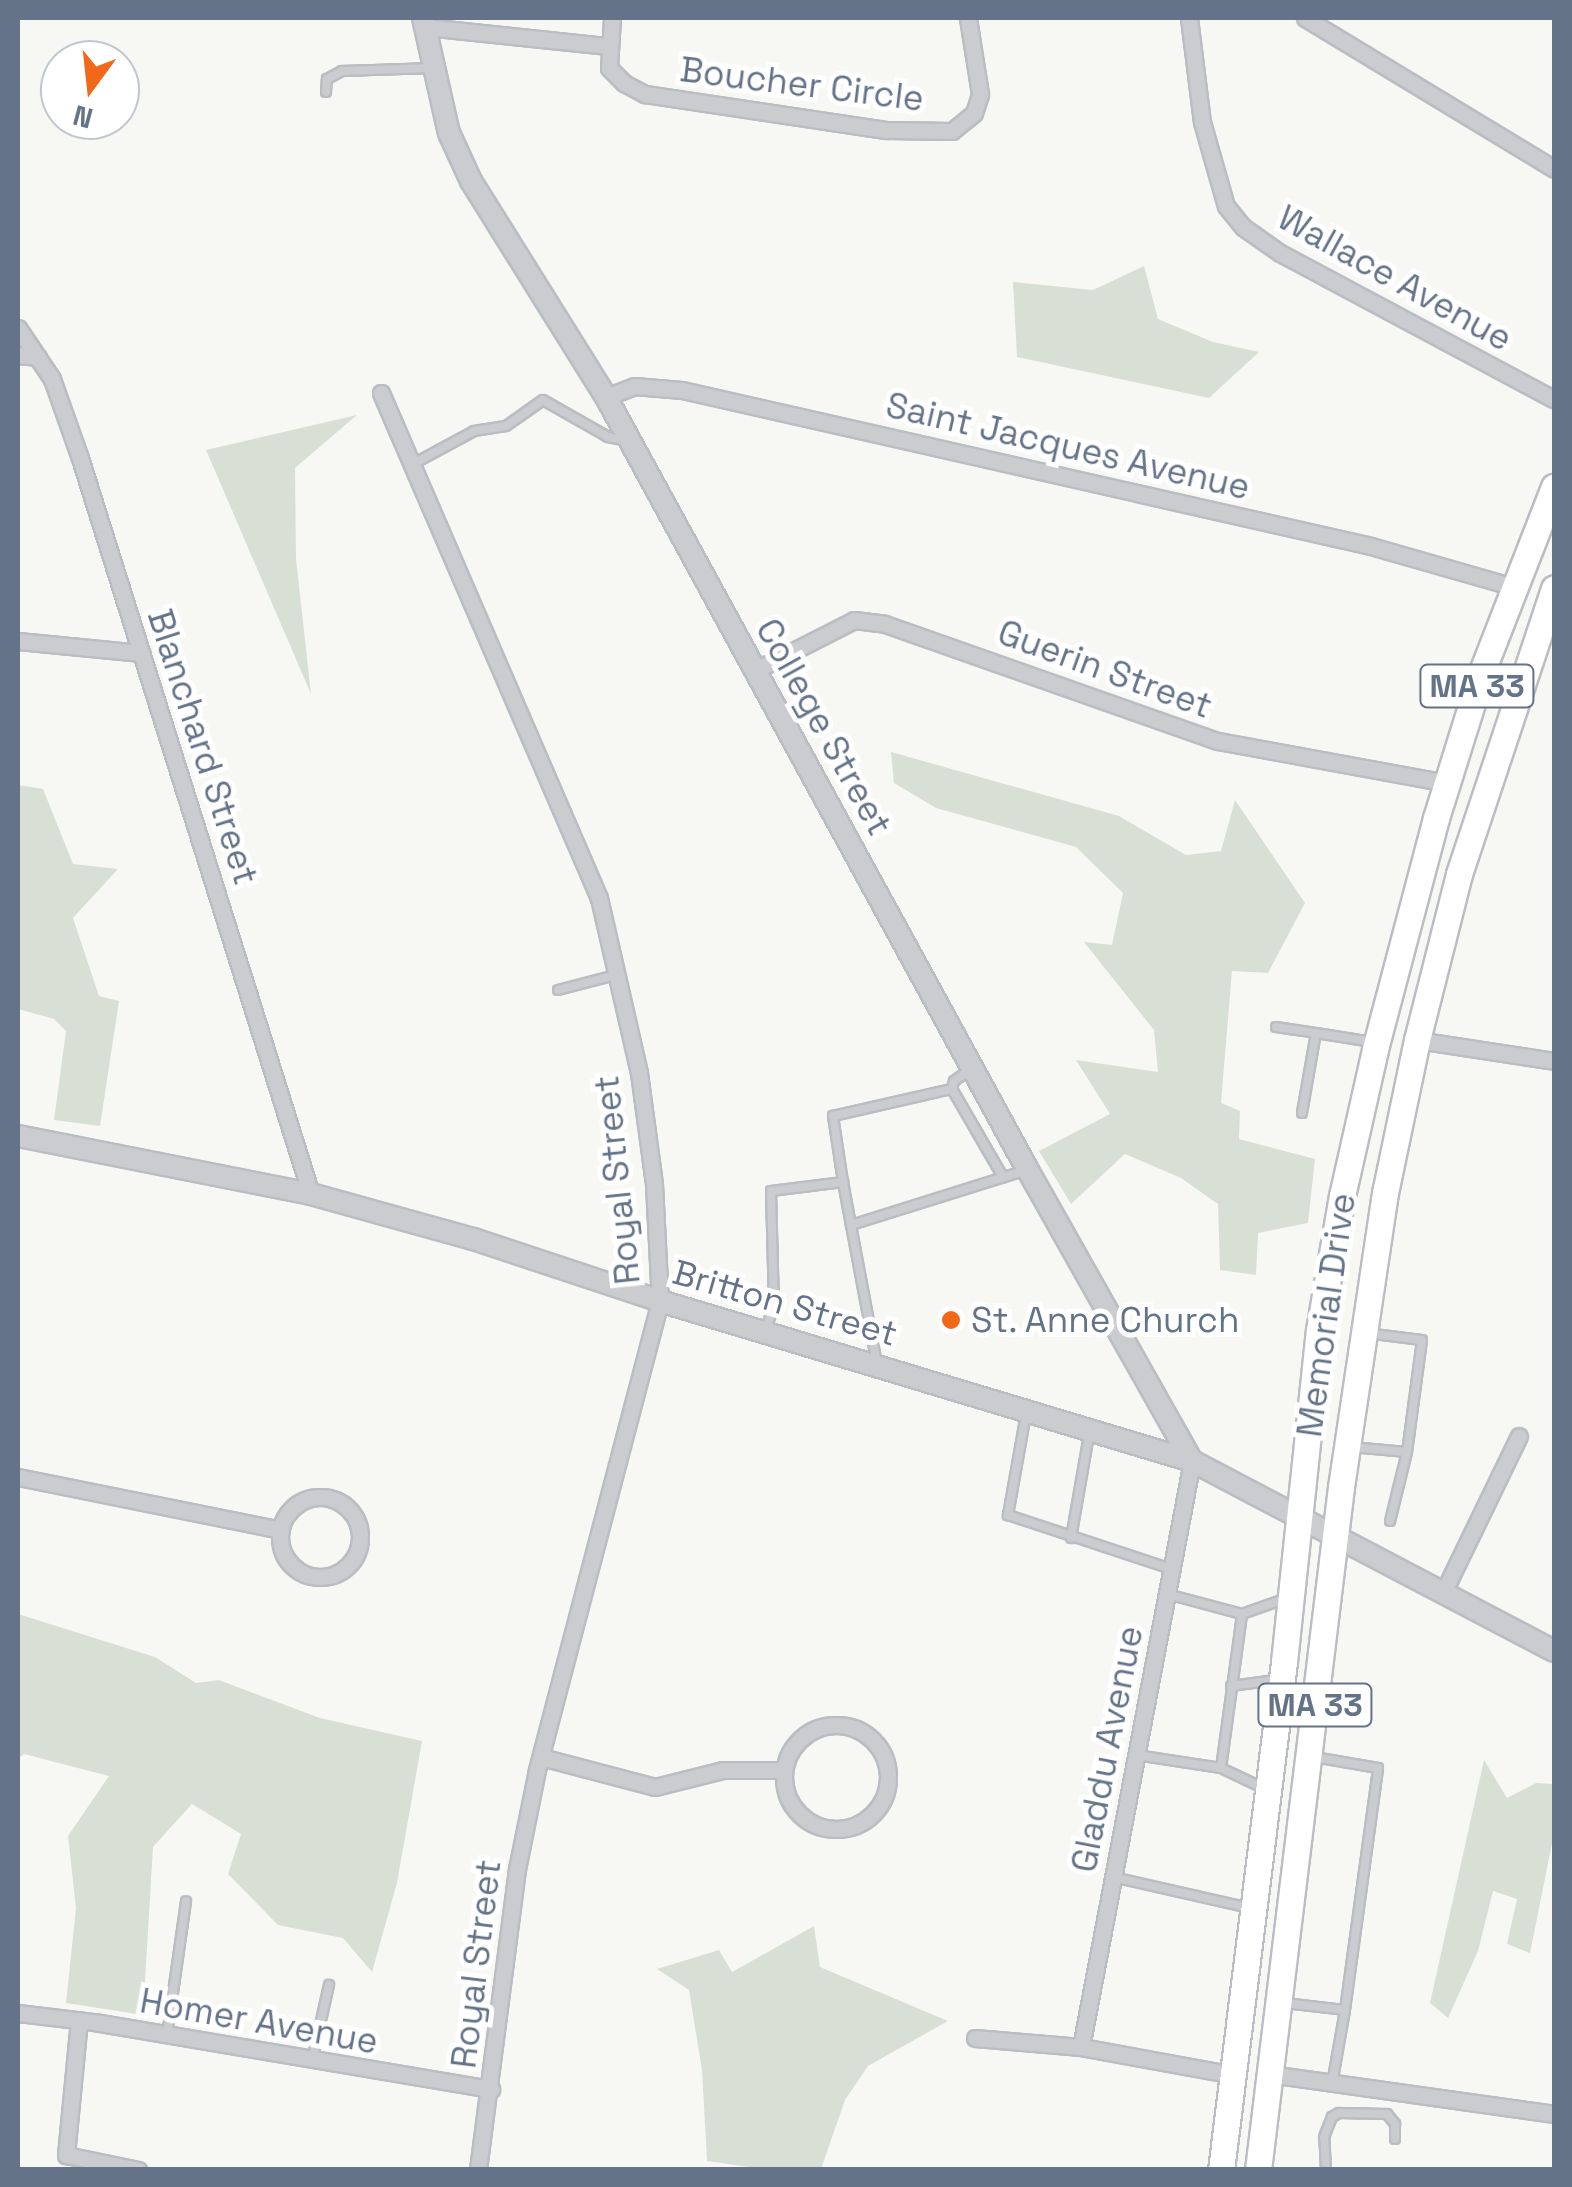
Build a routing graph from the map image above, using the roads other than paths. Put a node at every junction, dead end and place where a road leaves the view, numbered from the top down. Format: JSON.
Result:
{"nodes":[{"id":1,"x":612,"y":18,"type":"edge"},
{"id":2,"x":968,"y":18,"type":"edge"},
{"id":3,"x":1189,"y":18,"type":"edge"},
{"id":4,"x":1305,"y":18,"type":"edge"},
{"id":5,"x":425,"y":22,"type":"edge"},
{"id":6,"x":608,"y":46,"type":"junction"},
{"id":7,"x":434,"y":68,"type":"junction"},
{"id":8,"x":326,"y":92,"type":"dead end"},
{"id":9,"x":1554,"y":169,"type":"edge"},
{"id":10,"x":18,"y":328,"type":"edge"},
{"id":11,"x":18,"y":355,"type":"edge"},
{"id":12,"x":38,"y":357,"type":"junction"},
{"id":13,"x":381,"y":393,"type":"dead end"},
{"id":14,"x":606,"y":397,"type":"junction"},
{"id":15,"x":1554,"y":399,"type":"edge"},
{"id":16,"x":631,"y":442,"type":"junction"},
{"id":17,"x":413,"y":464,"type":"junction"},
{"id":18,"x":1554,"y":486,"type":"edge"},
{"id":19,"x":1514,"y":587,"type":"junction"},
{"id":20,"x":1554,"y":588,"type":"edge"},
{"id":21,"x":18,"y":641,"type":"edge"},
{"id":22,"x":141,"y":652,"type":"junction"},
{"id":23,"x":756,"y":670,"type":"junction"},
{"id":24,"x":1447,"y":783,"type":"junction"},
{"id":25,"x":619,"y":974,"type":"junction"},
{"id":26,"x":558,"y":990,"type":"dead end"},
{"id":27,"x":1276,"y":1027,"type":"dead end"},
{"id":28,"x":1316,"y":1033,"type":"junction"},
{"id":29,"x":1417,"y":1040,"type":"junction"},
{"id":30,"x":1376,"y":1043,"type":"junction"},
{"id":31,"x":1554,"y":1061,"type":"edge"},
{"id":32,"x":972,"y":1068,"type":"junction"},
{"id":33,"x":952,"y":1089,"type":"junction"},
{"id":34,"x":1302,"y":1113,"type":"dead end"},
{"id":35,"x":18,"y":1136,"type":"edge"},
{"id":36,"x":1027,"y":1169,"type":"junction"},
{"id":37,"x":1002,"y":1177,"type":"junction"},
{"id":38,"x":843,"y":1182,"type":"junction"},
{"id":39,"x":312,"y":1194,"type":"junction"},
{"id":40,"x":851,"y":1225,"type":"junction"},
{"id":41,"x":660,"y":1301,"type":"junction"},
{"id":42,"x":765,"y":1331,"type":"junction"},
{"id":43,"x":1363,"y":1332,"type":"junction"},
{"id":44,"x":877,"y":1364,"type":"junction"},
{"id":45,"x":1026,"y":1410,"type":"junction"},
{"id":46,"x":1090,"y":1430,"type":"junction"},
{"id":47,"x":1519,"y":1436,"type":"dead end"},
{"id":48,"x":1346,"y":1447,"type":"junction"},
{"id":49,"x":1406,"y":1452,"type":"junction"},
{"id":50,"x":1192,"y":1461,"type":"junction"},
{"id":51,"x":18,"y":1477,"type":"edge"},
{"id":52,"x":1299,"y":1516,"type":"junction"},
{"id":53,"x":1390,"y":1521,"type":"dead end"},
{"id":54,"x":280,"y":1530,"type":"junction"},
{"id":55,"x":1335,"y":1533,"type":"junction"},
{"id":56,"x":1071,"y":1538,"type":"junction"},
{"id":57,"x":1172,"y":1570,"type":"junction"},
{"id":58,"x":1444,"y":1591,"type":"junction"},
{"id":59,"x":1167,"y":1594,"type":"junction"},
{"id":60,"x":1291,"y":1597,"type":"junction"},
{"id":61,"x":1242,"y":1614,"type":"junction"},
{"id":62,"x":1554,"y":1651,"type":"edge"},
{"id":63,"x":1282,"y":1679,"type":"junction"},
{"id":64,"x":1231,"y":1686,"type":"junction"},
{"id":65,"x":1136,"y":1755,"type":"junction"},
{"id":66,"x":1310,"y":1756,"type":"junction"},
{"id":67,"x":541,"y":1757,"type":"junction"},
{"id":68,"x":1221,"y":1768,"type":"junction"},
{"id":69,"x":784,"y":1770,"type":"junction"},
{"id":70,"x":1268,"y":1790,"type":"junction"},
{"id":71,"x":1114,"y":1876,"type":"junction"},
{"id":72,"x":186,"y":1901,"type":"dead end"},
{"id":73,"x":1254,"y":1909,"type":"junction"},
{"id":74,"x":329,"y":1986,"type":"dead end"},
{"id":75,"x":1279,"y":2002,"type":"junction"},
{"id":76,"x":1346,"y":2010,"type":"junction"},
{"id":77,"x":18,"y":2013,"type":"edge"},
{"id":78,"x":79,"y":2020,"type":"junction"},
{"id":79,"x":167,"y":2035,"type":"junction"},
{"id":80,"x":975,"y":2038,"type":"dead end"},
{"id":81,"x":1081,"y":2048,"type":"junction"},
{"id":82,"x":312,"y":2060,"type":"junction"},
{"id":83,"x":1270,"y":2074,"type":"junction"},
{"id":84,"x":1232,"y":2075,"type":"junction"},
{"id":85,"x":1332,"y":2084,"type":"junction"},
{"id":86,"x":491,"y":2089,"type":"junction"},
{"id":87,"x":1554,"y":2114,"type":"edge"},
{"id":88,"x":1395,"y":2139,"type":"dead end"},
{"id":89,"x":138,"y":2170,"type":"edge"},
{"id":90,"x":478,"y":2170,"type":"edge"},
{"id":91,"x":1221,"y":2170,"type":"edge"},
{"id":92,"x":1258,"y":2170,"type":"edge"},
{"id":93,"x":1326,"y":2170,"type":"edge"}],
"edges":[{"from":1,"to":6,"type":"street"},
{"from":2,"to":6,"type":"street","name":"Boucher Circle"},
{"from":3,"to":15,"type":"street","name":"Wallace Avenue"},
{"from":4,"to":9,"type":"street"},
{"from":5,"to":6,"type":"street"},
{"from":5,"to":7,"type":"street","name":"College Street"},
{"from":7,"to":8,"type":"lane"},
{"from":7,"to":14,"type":"street","name":"College Street"},
{"from":10,"to":12,"type":"street","name":"Blanchard Street"},
{"from":11,"to":12,"type":"street"},
{"from":12,"to":22,"type":"street","name":"Blanchard Street"},
{"from":13,"to":17,"type":"street","name":"Royal Street"},
{"from":14,"to":16,"type":"street","name":"College Street"},
{"from":14,"to":19,"type":"street","name":"Saint Jacques Avenue"},
{"from":16,"to":17,"type":"lane"},
{"from":16,"to":23,"type":"street","name":"College Street"},
{"from":17,"to":25,"type":"street","name":"Royal Street"},
{"from":18,"to":19,"type":"main road","name":"Memorial Drive","number":"MA 33"},
{"from":19,"to":24,"type":"main road","name":"Memorial Drive","number":"MA 33"},
{"from":20,"to":29,"type":"main road","name":"Memorial Drive","number":"MA 33"},
{"from":21,"to":22,"type":"street"},
{"from":22,"to":39,"type":"street","name":"Blanchard Street"},
{"from":23,"to":24,"type":"street","name":"Guerin Street"},
{"from":23,"to":32,"type":"street","name":"College Street"},
{"from":24,"to":30,"type":"main road","name":"Memorial Drive","number":"MA 33"},
{"from":25,"to":26,"type":"lane"},
{"from":25,"to":41,"type":"street","name":"Royal Street"},
{"from":27,"to":28,"type":"lane"},
{"from":28,"to":30,"type":"lane"},
{"from":28,"to":34,"type":"lane"},
{"from":29,"to":31,"type":"street"},
{"from":29,"to":43,"type":"main road","name":"Memorial Drive","number":"MA 33"},
{"from":30,"to":52,"type":"main road","name":"Memorial Drive","number":"MA 33"},
{"from":32,"to":33,"type":"lane"},
{"from":32,"to":36,"type":"street","name":"College Street"},
{"from":33,"to":37,"type":"lane"},
{"from":33,"to":38,"type":"lane"},
{"from":35,"to":39,"type":"street","name":"Britton Street"},
{"from":36,"to":37,"type":"lane"},
{"from":36,"to":50,"type":"street","name":"College Street"},
{"from":37,"to":40,"type":"lane"},
{"from":38,"to":40,"type":"lane"},
{"from":38,"to":42,"type":"lane"},
{"from":39,"to":41,"type":"street","name":"Britton Street"},
{"from":40,"to":44,"type":"lane"},
{"from":41,"to":42,"type":"street","name":"Britton Street"},
{"from":41,"to":67,"type":"street","name":"Royal Street"},
{"from":42,"to":44,"type":"street","name":"Britton Street"},
{"from":43,"to":48,"type":"main road","name":"Memorial Drive","number":"MA 33"},
{"from":43,"to":49,"type":"lane"},
{"from":44,"to":45,"type":"street","name":"Britton Street"},
{"from":45,"to":46,"type":"street","name":"Britton Street"},
{"from":45,"to":56,"type":"lane"},
{"from":46,"to":50,"type":"street","name":"Britton Street"},
{"from":46,"to":56,"type":"lane"},
{"from":47,"to":58,"type":"street"},
{"from":48,"to":49,"type":"lane"},
{"from":48,"to":55,"type":"main road","name":"Memorial Drive","number":"MA 33"},
{"from":49,"to":53,"type":"lane"},
{"from":50,"to":52,"type":"street","name":"Britton Street"},
{"from":50,"to":57,"type":"street","name":"Gladdu Avenue"},
{"from":51,"to":54,"type":"street"},
{"from":52,"to":55,"type":"street","name":"Britton Street"},
{"from":52,"to":60,"type":"main road","name":"Memorial Drive","number":"MA 33"},
{"from":54,"to":54,"type":"street"},
{"from":55,"to":58,"type":"street","name":"Britton Street"},
{"from":55,"to":66,"type":"main road","name":"Memorial Drive","number":"MA 33"},
{"from":56,"to":57,"type":"lane"},
{"from":57,"to":59,"type":"street","name":"Gladdu Avenue"},
{"from":58,"to":62,"type":"street","name":"Britton Street"},
{"from":59,"to":61,"type":"lane"},
{"from":59,"to":65,"type":"street","name":"Gladdu Avenue"},
{"from":60,"to":61,"type":"lane"},
{"from":60,"to":63,"type":"main road","name":"Memorial Drive","number":"MA 33"},
{"from":61,"to":64,"type":"lane"},
{"from":63,"to":64,"type":"lane"},
{"from":63,"to":70,"type":"main road","name":"Memorial Drive","number":"MA 33"},
{"from":64,"to":68,"type":"lane"},
{"from":65,"to":68,"type":"lane"},
{"from":65,"to":71,"type":"street","name":"Gladdu Avenue"},
{"from":66,"to":75,"type":"main road","name":"Memorial Drive","number":"MA 33"},
{"from":66,"to":76,"type":"lane"},
{"from":67,"to":69,"type":"street"},
{"from":67,"to":86,"type":"street","name":"Royal Street"},
{"from":68,"to":70,"type":"lane"},
{"from":69,"to":69,"type":"street"},
{"from":70,"to":73,"type":"main road","name":"Memorial Drive","number":"MA 33"},
{"from":71,"to":73,"type":"lane"},
{"from":71,"to":81,"type":"street","name":"Gladdu Avenue"},
{"from":72,"to":79,"type":"lane"},
{"from":73,"to":84,"type":"main road","name":"Memorial Drive","number":"MA 33"},
{"from":74,"to":82,"type":"lane"},
{"from":75,"to":76,"type":"lane"},
{"from":75,"to":83,"type":"main road","name":"Memorial Drive","number":"MA 33"},
{"from":76,"to":85,"type":"lane"},
{"from":77,"to":78,"type":"street","name":"Homer Avenue"},
{"from":78,"to":79,"type":"street","name":"Homer Avenue"},
{"from":78,"to":89,"type":"street"},
{"from":79,"to":82,"type":"street","name":"Homer Avenue"},
{"from":80,"to":81,"type":"street"},
{"from":81,"to":84,"type":"street"},
{"from":82,"to":86,"type":"street","name":"Homer Avenue"},
{"from":83,"to":85,"type":"street"},
{"from":83,"to":92,"type":"main road","name":"Memorial Drive","number":"MA 33"},
{"from":84,"to":91,"type":"main road","name":"Memorial Drive","number":"MA 33"},
{"from":85,"to":87,"type":"street"},
{"from":86,"to":90,"type":"street","name":"Royal Street"},
{"from":88,"to":93,"type":"lane"}]}
